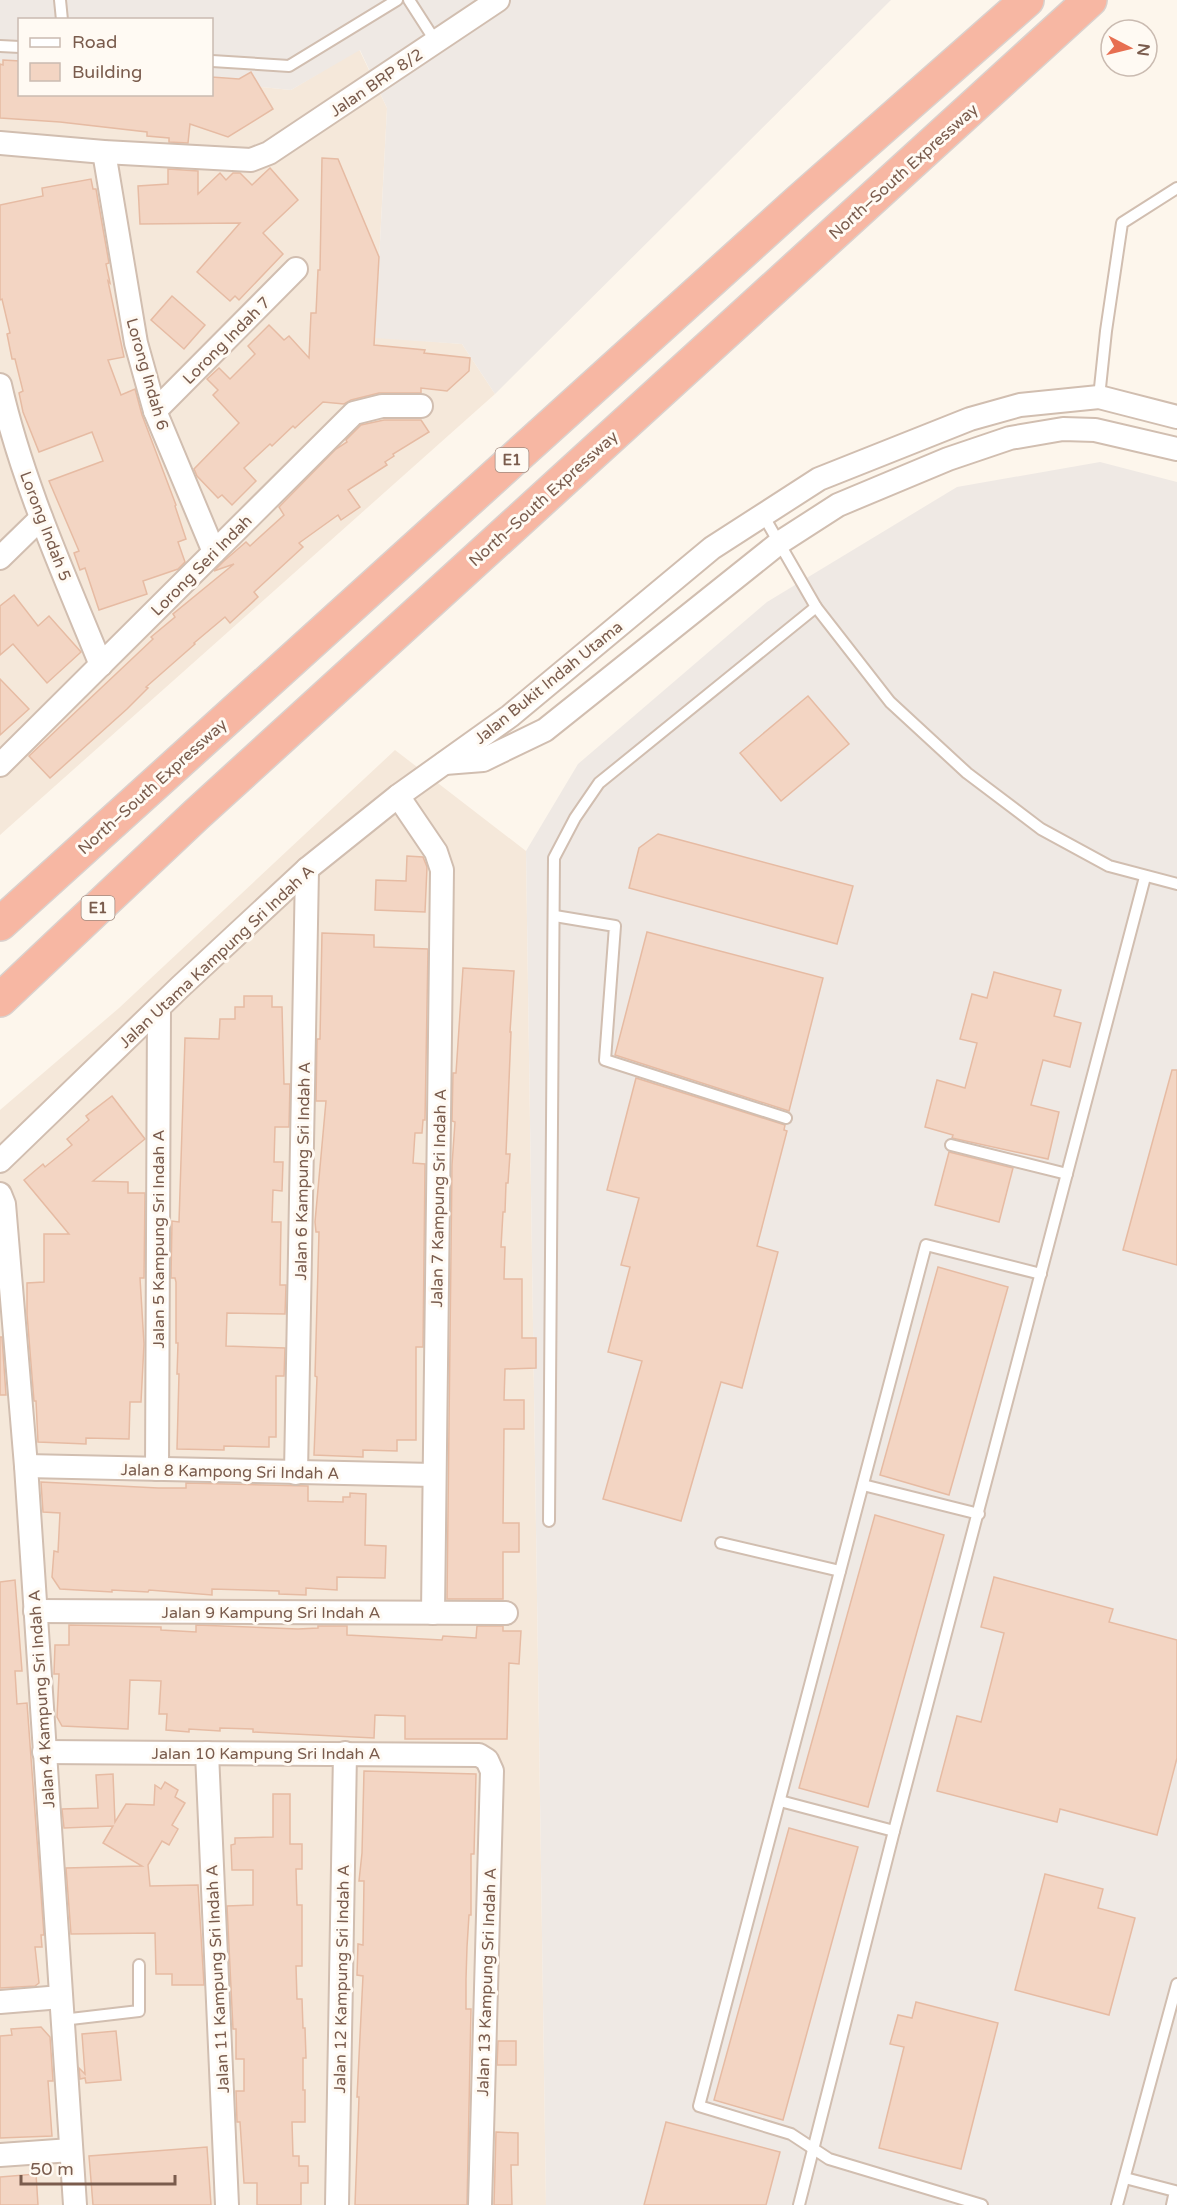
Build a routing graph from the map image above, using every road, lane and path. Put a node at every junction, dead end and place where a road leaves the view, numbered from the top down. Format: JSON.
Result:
{"nodes":[{"id":1,"x":60,"y":0,"type":"edge"},
{"id":2,"x":397,"y":0,"type":"edge"},
{"id":3,"x":409,"y":0,"type":"edge"},
{"id":4,"x":1027,"y":0,"type":"edge"},
{"id":5,"x":1090,"y":0,"type":"edge"},
{"id":6,"x":493,"y":2,"type":"edge"},
{"id":7,"x":62,"y":18,"type":"edge"},
{"id":8,"x":436,"y":43,"type":"junction"},
{"id":9,"x":0,"y":46,"type":"edge"},
{"id":10,"x":18,"y":47,"type":"edge"},
{"id":11,"x":213,"y":61,"type":"edge"},
{"id":12,"x":0,"y":143,"type":"edge"},
{"id":13,"x":104,"y":152,"type":"junction"},
{"id":14,"x":1177,"y":188,"type":"edge"},
{"id":15,"x":296,"y":269,"type":"dead end"},
{"id":16,"x":0,"y":385,"type":"edge"},
{"id":17,"x":1099,"y":397,"type":"junction"},
{"id":18,"x":420,"y":406,"type":"dead end"},
{"id":19,"x":155,"y":411,"type":"junction"},
{"id":20,"x":1177,"y":417,"type":"edge"},
{"id":21,"x":4,"y":423,"type":"edge"},
{"id":22,"x":1177,"y":449,"type":"edge"},
{"id":23,"x":763,"y":515,"type":"junction"},
{"id":24,"x":41,"y":518,"type":"junction"},
{"id":25,"x":779,"y":543,"type":"junction"},
{"id":26,"x":214,"y":552,"type":"junction"},
{"id":27,"x":0,"y":558,"type":"edge"},
{"id":28,"x":816,"y":607,"type":"junction"},
{"id":29,"x":101,"y":665,"type":"junction"},
{"id":30,"x":443,"y":763,"type":"junction"},
{"id":31,"x":0,"y":765,"type":"edge"},
{"id":32,"x":398,"y":796,"type":"junction"},
{"id":33,"x":307,"y":869,"type":"junction"},
{"id":34,"x":1145,"y":877,"type":"junction"},
{"id":35,"x":1177,"y":884,"type":"edge"},
{"id":36,"x":555,"y":916,"type":"junction"},
{"id":37,"x":0,"y":924,"type":"edge"},
{"id":38,"x":0,"y":1000,"type":"edge"},
{"id":39,"x":159,"y":1008,"type":"junction"},
{"id":40,"x":786,"y":1118,"type":"dead end"},
{"id":41,"x":951,"y":1145,"type":"dead end"},
{"id":42,"x":0,"y":1161,"type":"edge"},
{"id":43,"x":1067,"y":1174,"type":"junction"},
{"id":44,"x":0,"y":1194,"type":"edge"},
{"id":45,"x":1041,"y":1274,"type":"junction"},
{"id":46,"x":26,"y":1466,"type":"junction"},
{"id":47,"x":157,"y":1469,"type":"junction"},
{"id":48,"x":296,"y":1473,"type":"junction"},
{"id":49,"x":434,"y":1475,"type":"junction"},
{"id":50,"x":863,"y":1485,"type":"junction"},
{"id":51,"x":979,"y":1514,"type":"junction"},
{"id":52,"x":549,"y":1521,"type":"dead end"},
{"id":53,"x":721,"y":1544,"type":"dead end"},
{"id":54,"x":840,"y":1571,"type":"junction"},
{"id":55,"x":35,"y":1611,"type":"junction"},
{"id":56,"x":433,"y":1613,"type":"junction"},
{"id":57,"x":506,"y":1614,"type":"dead end"},
{"id":58,"x":44,"y":1752,"type":"junction"},
{"id":59,"x":207,"y":1753,"type":"junction"},
{"id":60,"x":345,"y":1753,"type":"junction"},
{"id":61,"x":487,"y":1760,"type":"joint"},
{"id":62,"x":780,"y":1801,"type":"junction"},
{"id":63,"x":894,"y":1831,"type":"junction"},
{"id":64,"x":139,"y":1965,"type":"dead end"},
{"id":65,"x":1177,"y":1984,"type":"edge"},
{"id":66,"x":61,"y":1997,"type":"junction"},
{"id":67,"x":0,"y":2002,"type":"edge"},
{"id":68,"x":62,"y":2020,"type":"junction"},
{"id":69,"x":71,"y":2150,"type":"junction"},
{"id":70,"x":814,"y":2150,"type":"junction"},
{"id":71,"x":0,"y":2155,"type":"edge"},
{"id":72,"x":1125,"y":2178,"type":"junction"},
{"id":73,"x":75,"y":2205,"type":"edge"},
{"id":74,"x":227,"y":2205,"type":"edge"},
{"id":75,"x":337,"y":2205,"type":"edge"},
{"id":76,"x":480,"y":2205,"type":"edge"},
{"id":77,"x":799,"y":2205,"type":"edge"},
{"id":78,"x":982,"y":2205,"type":"edge"},
{"id":79,"x":1117,"y":2205,"type":"edge"},
{"id":80,"x":1172,"y":2205,"type":"edge"}],
"edges":[{"from":1,"to":7,"type":"lane"},
{"from":2,"to":11,"type":"lane"},
{"from":3,"to":8,"type":"lane"},
{"from":4,"to":37,"type":"highway","name":"North–South Expressway","number":"E1"},
{"from":5,"to":38,"type":"highway","name":"North–South Expressway","number":"E1"},
{"from":6,"to":8,"type":"street","name":"Jalan BRP 8/2"},
{"from":8,"to":13,"type":"street","name":"Jalan BRP 8/2"},
{"from":9,"to":10,"type":"lane"},
{"from":12,"to":13,"type":"street"},
{"from":13,"to":19,"type":"street","name":"Lorong Indah 6"},
{"from":14,"to":17,"type":"lane"},
{"from":15,"to":19,"type":"street","name":"Lorong Indah 7"},
{"from":16,"to":21,"type":"street","name":"Lorong Indah 5"},
{"from":17,"to":20,"type":"street","name":"Jalan Bukit Indah Utama"},
{"from":17,"to":23,"type":"street","name":"Jalan Bukit Indah Utama"},
{"from":18,"to":26,"type":"street","name":"Lorong Seri Indah"},
{"from":19,"to":26,"type":"street","name":"Lorong Indah 6"},
{"from":21,"to":24,"type":"street","name":"Lorong Indah 5"},
{"from":22,"to":25,"type":"street","name":"Jalan Bukit Indah Utama"},
{"from":23,"to":25,"type":"lane"},
{"from":23,"to":30,"type":"street","name":"Jalan Bukit Indah Utama"},
{"from":24,"to":27,"type":"street"},
{"from":24,"to":29,"type":"street","name":"Lorong Indah 5"},
{"from":25,"to":28,"type":"lane"},
{"from":25,"to":30,"type":"street","name":"Jalan Bukit Indah Utama"},
{"from":26,"to":29,"type":"street","name":"Lorong Seri Indah"},
{"from":28,"to":34,"type":"lane"},
{"from":28,"to":36,"type":"lane"},
{"from":29,"to":31,"type":"street","name":"Lorong Seri Indah"},
{"from":30,"to":32,"type":"street","name":"Jalan Utama Kampung Sri Indah A"},
{"from":32,"to":33,"type":"street","name":"Jalan Utama Kampung Sri Indah A"},
{"from":32,"to":49,"type":"street","name":"Jalan 7 Kampung Sri Indah A"},
{"from":33,"to":39,"type":"street","name":"Jalan Utama Kampung Sri Indah A"},
{"from":33,"to":48,"type":"street","name":"Jalan 6 Kampung Sri Indah A"},
{"from":34,"to":35,"type":"lane"},
{"from":34,"to":43,"type":"lane"},
{"from":36,"to":40,"type":"lane"},
{"from":36,"to":52,"type":"lane"},
{"from":39,"to":42,"type":"street","name":"Jalan Utama Kampung Sri Indah A"},
{"from":39,"to":47,"type":"street","name":"Jalan 5 Kampung Sri Indah A"},
{"from":41,"to":43,"type":"lane"},
{"from":43,"to":45,"type":"lane"},
{"from":44,"to":46,"type":"street","name":"Jalan 4 Kampung Sri Indah A"},
{"from":45,"to":50,"type":"lane"},
{"from":45,"to":51,"type":"lane"},
{"from":46,"to":47,"type":"street","name":"Jalan 8 Kampong Sri Indah A"},
{"from":46,"to":55,"type":"street","name":"Jalan 4 Kampung Sri Indah A"},
{"from":47,"to":48,"type":"street","name":"Jalan 8 Kampong Sri Indah A"},
{"from":48,"to":49,"type":"street","name":"Jalan 8 Kampong Sri Indah A"},
{"from":49,"to":56,"type":"street","name":"Jalan 7 Kampung Sri Indah A"},
{"from":50,"to":51,"type":"lane"},
{"from":50,"to":54,"type":"lane"},
{"from":51,"to":63,"type":"lane"},
{"from":53,"to":54,"type":"lane"},
{"from":54,"to":62,"type":"lane"},
{"from":55,"to":56,"type":"street","name":"Jalan 9 Kampung Sri Indah A"},
{"from":55,"to":58,"type":"street","name":"Jalan 4 Kampung Sri Indah A"},
{"from":56,"to":57,"type":"street","name":"Jalan 9 Kampung Sri Indah A"},
{"from":58,"to":59,"type":"street","name":"Jalan 10 Kampung Sri Indah A"},
{"from":58,"to":66,"type":"street","name":"Jalan 4 Kampung Sri Indah A"},
{"from":59,"to":60,"type":"street","name":"Jalan 10 Kampung Sri Indah A"},
{"from":59,"to":74,"type":"street","name":"Jalan 11 Kampung Sri Indah A"},
{"from":60,"to":61,"type":"street","name":"Jalan 10 Kampung Sri Indah A"},
{"from":60,"to":75,"type":"street","name":"Jalan 12 Kampung Sri Indah A"},
{"from":61,"to":76,"type":"street","name":"Jalan 13 Kampung Sri Indah A"},
{"from":62,"to":63,"type":"lane"},
{"from":62,"to":70,"type":"lane"},
{"from":63,"to":70,"type":"lane"},
{"from":64,"to":68,"type":"lane"},
{"from":65,"to":72,"type":"lane"},
{"from":66,"to":67,"type":"street"},
{"from":66,"to":68,"type":"street","name":"Jalan 4 Kampung Sri Indah A"},
{"from":68,"to":69,"type":"street","name":"Jalan 4 Kampung Sri Indah A"},
{"from":69,"to":71,"type":"street"},
{"from":69,"to":73,"type":"street","name":"Jalan 4 Kampung Sri Indah A"},
{"from":70,"to":77,"type":"lane"},
{"from":70,"to":78,"type":"lane"},
{"from":72,"to":79,"type":"lane"},
{"from":72,"to":80,"type":"lane"}]}
